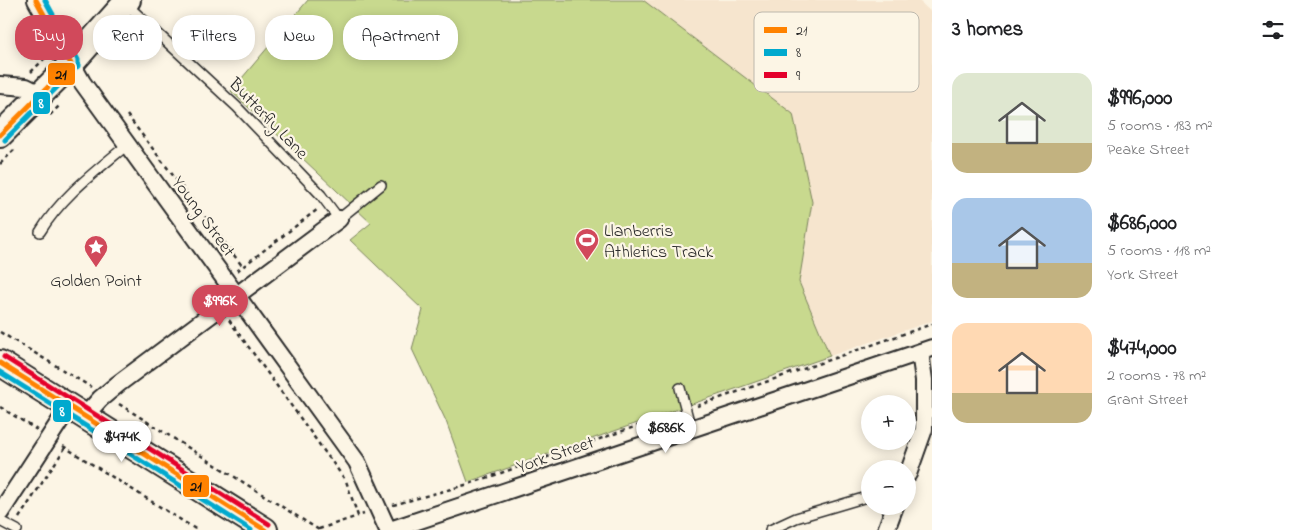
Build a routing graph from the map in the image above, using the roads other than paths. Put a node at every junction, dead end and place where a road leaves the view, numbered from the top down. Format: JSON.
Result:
{"nodes":[{"id":1,"x":36,"y":0,"type":"edge"},
{"id":2,"x":127,"y":2,"type":"edge"},
{"id":3,"x":71,"y":64,"type":"junction"},
{"id":4,"x":0,"y":85,"type":"edge"},
{"id":5,"x":40,"y":94,"type":"junction"},
{"id":6,"x":0,"y":135,"type":"edge"},
{"id":7,"x":127,"y":145,"type":"junction"},
{"id":8,"x":381,"y":185,"type":"dead end"},
{"id":9,"x":339,"y":219,"type":"junction"},
{"id":10,"x":40,"y":232,"type":"dead end"},
{"id":11,"x":236,"y":296,"type":"junction"},
{"id":12,"x":926,"y":350,"type":"edge"},
{"id":13,"x":0,"y":364,"type":"edge"},
{"id":14,"x":680,"y":388,"type":"dead end"},
{"id":15,"x":76,"y":412,"type":"junction"},
{"id":16,"x":691,"y":429,"type":"junction"},
{"id":17,"x":927,"y":440,"type":"edge"},
{"id":18,"x":916,"y":460,"type":"edge"},
{"id":19,"x":861,"y":499,"type":"edge"},
{"id":20,"x":0,"y":513,"type":"edge"},
{"id":21,"x":892,"y":515,"type":"edge"},
{"id":22,"x":0,"y":521,"type":"edge"},
{"id":23,"x":15,"y":529,"type":"edge"},
{"id":24,"x":265,"y":530,"type":"edge"},
{"id":25,"x":389,"y":530,"type":"edge"},
{"id":26,"x":770,"y":530,"type":"edge"},
{"id":27,"x":886,"y":530,"type":"edge"}],
"edges":[{"from":1,"to":3,"type":"street","name":"Young Street"},
{"from":2,"to":3,"type":"main road"},
{"from":2,"to":9,"type":"lane","name":"Butterfly Lane"},
{"from":3,"to":5,"type":"main road"},
{"from":3,"to":7,"type":"street","name":"Young Street"},
{"from":4,"to":5,"type":"street"},
{"from":5,"to":6,"type":"main road"},
{"from":7,"to":10,"type":"lane"},
{"from":7,"to":11,"type":"street","name":"Young Street"},
{"from":8,"to":9,"type":"lane"},
{"from":9,"to":11,"type":"street"},
{"from":11,"to":15,"type":"street"},
{"from":11,"to":25,"type":"street","name":"Young Street"},
{"from":12,"to":16,"type":"street","name":"York Street"},
{"from":12,"to":17,"type":"street"},
{"from":13,"to":15,"type":"main road"},
{"from":14,"to":16,"type":"lane"},
{"from":15,"to":20,"type":"street"},
{"from":15,"to":24,"type":"main road"},
{"from":16,"to":25,"type":"street","name":"York Street"},
{"from":17,"to":18,"type":"street"},
{"from":19,"to":26,"type":"lane"},
{"from":21,"to":27,"type":"street"},
{"from":22,"to":23,"type":"lane"}]}
